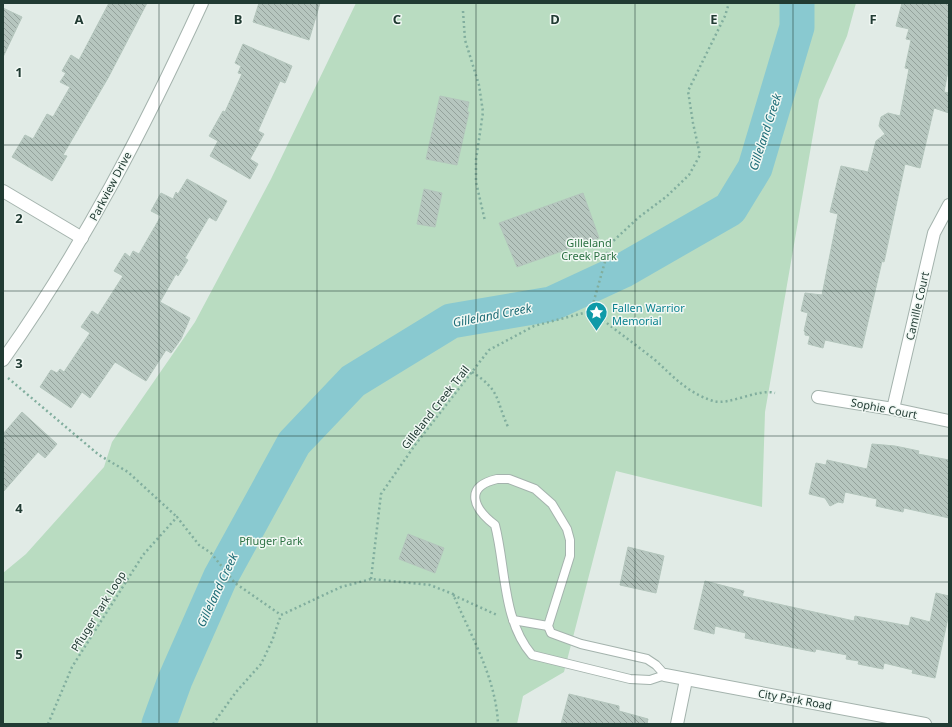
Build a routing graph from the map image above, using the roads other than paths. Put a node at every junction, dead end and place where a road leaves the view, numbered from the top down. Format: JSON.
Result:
{"nodes":[{"id":1,"x":202,"y":3,"type":"edge"},
{"id":2,"x":3,"y":191,"type":"edge"},
{"id":3,"x":949,"y":205,"type":"edge"},
{"id":4,"x":82,"y":238,"type":"junction"},
{"id":5,"x":3,"y":360,"type":"edge"},
{"id":6,"x":818,"y":397,"type":"dead end"},
{"id":7,"x":893,"y":409,"type":"junction"},
{"id":8,"x":949,"y":421,"type":"edge"},
{"id":9,"x":512,"y":616,"type":"junction"},
{"id":10,"x":548,"y":626,"type":"junction"},
{"id":11,"x":665,"y":675,"type":"junction"},
{"id":12,"x":686,"y":680,"type":"junction"},
{"id":13,"x":677,"y":724,"type":"edge"},
{"id":14,"x":926,"y":724,"type":"edge"}],
"edges":[{"from":1,"to":4,"type":"street","name":"Parkview Drive"},
{"from":2,"to":4,"type":"street"},
{"from":3,"to":7,"type":"street","name":"Camille Court"},
{"from":4,"to":5,"type":"street","name":"Parkview Drive"},
{"from":6,"to":7,"type":"street","name":"Sophie Court"},
{"from":7,"to":8,"type":"street","name":"Sophie Court"},
{"from":9,"to":10,"type":"lane"},
{"from":9,"to":10,"type":"lane"},
{"from":9,"to":11,"type":"lane"},
{"from":10,"to":11,"type":"lane"},
{"from":11,"to":12,"type":"street","name":"City Park Road"},
{"from":12,"to":13,"type":"street"},
{"from":12,"to":14,"type":"street","name":"City Park Road"}]}
